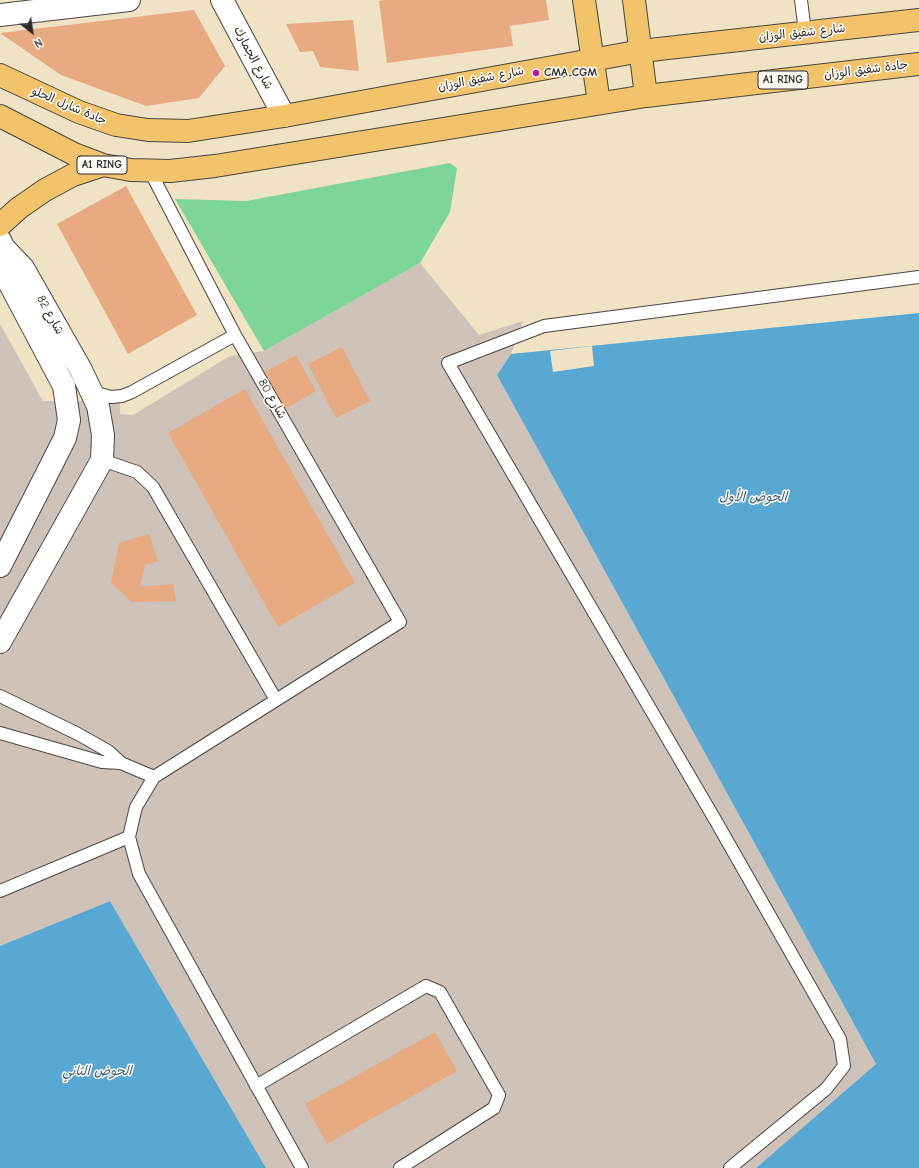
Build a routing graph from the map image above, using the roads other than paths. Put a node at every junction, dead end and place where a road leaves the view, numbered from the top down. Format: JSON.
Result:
{"nodes":[{"id":1,"x":129,"y":0,"type":"edge"},
{"id":2,"x":222,"y":0,"type":"edge"},
{"id":3,"x":584,"y":0,"type":"edge"},
{"id":4,"x":634,"y":0,"type":"edge"},
{"id":5,"x":801,"y":0,"type":"edge"},
{"id":6,"x":0,"y":15,"type":"edge"},
{"id":7,"x":919,"y":20,"type":"edge"},
{"id":8,"x":805,"y":32,"type":"junction"},
{"id":9,"x":641,"y":50,"type":"junction"},
{"id":10,"x":593,"y":58,"type":"junction"},
{"id":11,"x":919,"y":64,"type":"edge"},
{"id":12,"x":0,"y":75,"type":"edge"},
{"id":13,"x":646,"y":96,"type":"junction"},
{"id":14,"x":599,"y":103,"type":"junction"},
{"id":15,"x":0,"y":116,"type":"edge"},
{"id":16,"x":284,"y":116,"type":"junction"},
{"id":17,"x":188,"y":131,"type":"joint"},
{"id":18,"x":103,"y":165,"type":"junction"},
{"id":19,"x":150,"y":171,"type":"junction"},
{"id":20,"x":0,"y":224,"type":"edge"},
{"id":21,"x":2,"y":244,"type":"edge"},
{"id":22,"x":919,"y":277,"type":"edge"},
{"id":23,"x":235,"y":335,"type":"junction"},
{"id":24,"x":64,"y":386,"type":"junction"},
{"id":25,"x":90,"y":388,"type":"junction"},
{"id":26,"x":102,"y":460,"type":"junction"},
{"id":27,"x":0,"y":566,"type":"edge"},
{"id":28,"x":0,"y":642,"type":"edge"},
{"id":29,"x":0,"y":696,"type":"edge"},
{"id":30,"x":276,"y":700,"type":"junction"},
{"id":31,"x":0,"y":733,"type":"edge"},
{"id":32,"x":121,"y":763,"type":"junction"},
{"id":33,"x":154,"y":777,"type":"junction"},
{"id":34,"x":129,"y":837,"type":"junction"},
{"id":35,"x":0,"y":890,"type":"edge"},
{"id":36,"x":256,"y":1086,"type":"junction"},
{"id":37,"x":302,"y":1168,"type":"edge"},
{"id":38,"x":400,"y":1168,"type":"edge"},
{"id":39,"x":730,"y":1168,"type":"edge"}],
"edges":[{"from":1,"to":6,"type":"street"},
{"from":2,"to":16,"type":"street","name":"شارع الجمارك"},
{"from":3,"to":10,"type":"main road"},
{"from":4,"to":9,"type":"main road"},
{"from":5,"to":8,"type":"lane"},
{"from":7,"to":8,"type":"main road","name":"شارع شفيق الوزان"},
{"from":8,"to":9,"type":"main road","name":"شارع شفيق الوزان"},
{"from":9,"to":10,"type":"main road","name":"شارع شفيق الوزان"},
{"from":9,"to":13,"type":"main road"},
{"from":10,"to":14,"type":"main road"},
{"from":10,"to":16,"type":"main road","name":"شارع شفيق الوزان"},
{"from":11,"to":13,"type":"main road","name":"جادة شفيق الوزان","number":"A1 RING"},
{"from":12,"to":17,"type":"main road","name":"جادة شارل الحلو"},
{"from":13,"to":14,"type":"main road","number":"A1 RING"},
{"from":14,"to":19,"type":"main road","number":"A1 RING"},
{"from":15,"to":18,"type":"main road","number":"A1 RING"},
{"from":16,"to":17,"type":"main road","name":"شارع شفيق الوزان"},
{"from":18,"to":19,"type":"main road","number":"A1 RING"},
{"from":18,"to":20,"type":"main road"},
{"from":19,"to":23,"type":"lane","name":"شارع 80"},
{"from":21,"to":24,"type":"street","name":"شارع 82"},
{"from":21,"to":25,"type":"street","name":"شارع 82"},
{"from":22,"to":39,"type":"lane"},
{"from":23,"to":25,"type":"lane"},
{"from":23,"to":30,"type":"lane","name":"شارع 80"},
{"from":24,"to":25,"type":"street"},
{"from":24,"to":27,"type":"street","name":"شارع 82"},
{"from":25,"to":26,"type":"street","name":"شارع 82"},
{"from":26,"to":28,"type":"street"},
{"from":26,"to":30,"type":"lane"},
{"from":29,"to":32,"type":"lane"},
{"from":30,"to":33,"type":"lane"},
{"from":31,"to":32,"type":"lane"},
{"from":32,"to":33,"type":"lane"},
{"from":33,"to":34,"type":"lane"},
{"from":34,"to":35,"type":"lane"},
{"from":34,"to":36,"type":"lane"},
{"from":36,"to":37,"type":"lane"},
{"from":36,"to":38,"type":"lane"}]}
